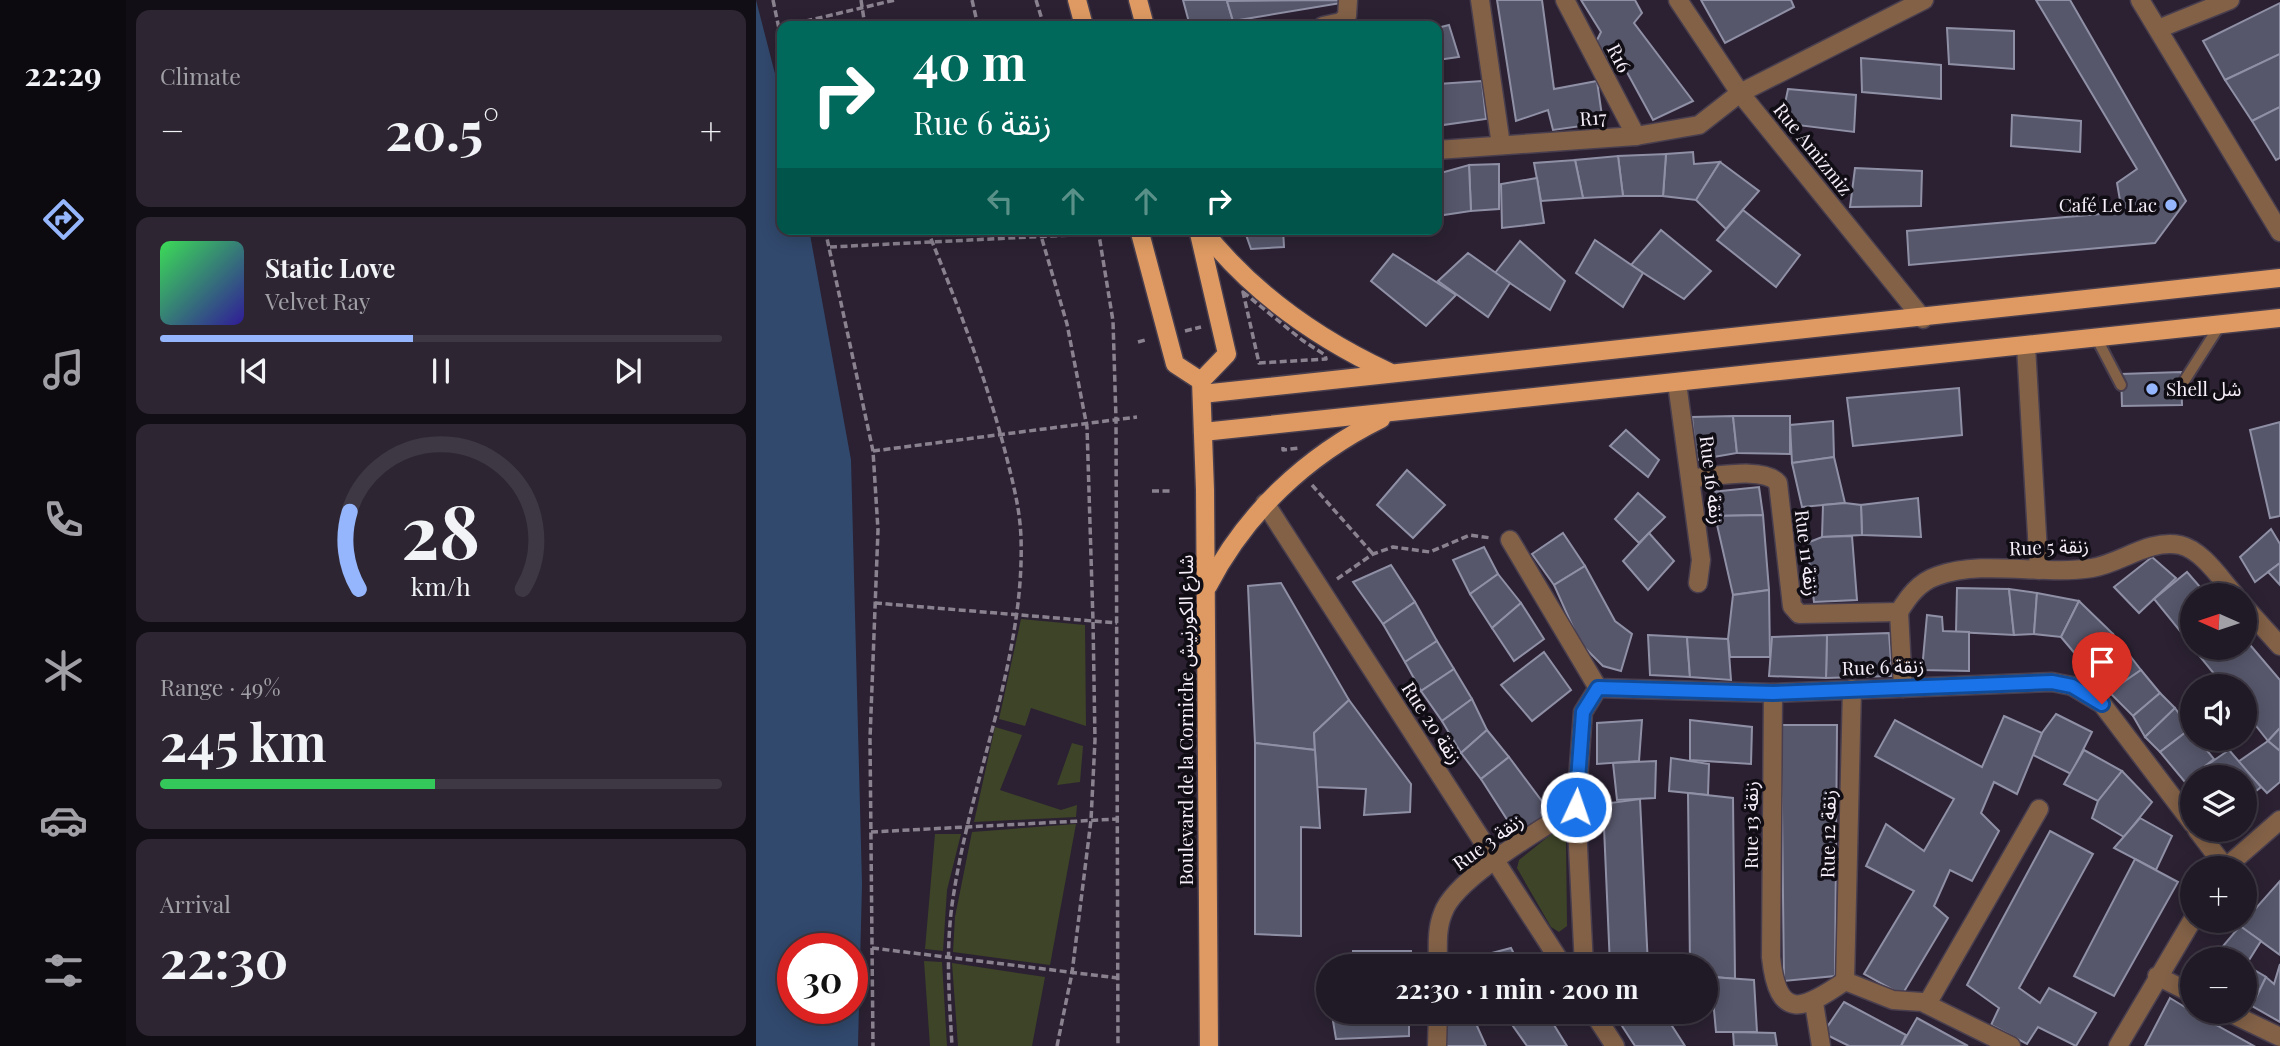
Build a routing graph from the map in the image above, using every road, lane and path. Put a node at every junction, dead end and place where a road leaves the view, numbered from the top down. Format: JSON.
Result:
{"nodes":[{"id":1,"x":773,"y":0,"type":"edge"},
{"id":2,"x":861,"y":0,"type":"edge"},
{"id":3,"x":895,"y":0,"type":"edge"},
{"id":4,"x":972,"y":0,"type":"edge"},
{"id":5,"x":1036,"y":0,"type":"edge"},
{"id":6,"x":1077,"y":0,"type":"edge"},
{"id":7,"x":1138,"y":0,"type":"edge"},
{"id":8,"x":1349,"y":0,"type":"edge"},
{"id":9,"x":1480,"y":0,"type":"edge"},
{"id":10,"x":1565,"y":0,"type":"edge"},
{"id":11,"x":1678,"y":0,"type":"edge"},
{"id":12,"x":1924,"y":0,"type":"edge"},
{"id":13,"x":2140,"y":0,"type":"edge"},
{"id":14,"x":2230,"y":0,"type":"edge"},
{"id":15,"x":862,"y":8,"type":"junction"},
{"id":16,"x":780,"y":21,"type":"edge"},
{"id":17,"x":807,"y":21,"type":"edge"},
{"id":18,"x":864,"y":21,"type":"edge"},
{"id":19,"x":977,"y":21,"type":"edge"},
{"id":20,"x":1042,"y":21,"type":"edge"},
{"id":21,"x":1083,"y":21,"type":"edge"},
{"id":22,"x":1144,"y":21,"type":"edge"},
{"id":23,"x":1342,"y":21,"type":"edge"},
{"id":24,"x":2158,"y":29,"type":"junction"},
{"id":25,"x":1740,"y":93,"type":"junction"},
{"id":26,"x":1636,"y":136,"type":"junction"},
{"id":27,"x":1501,"y":145,"type":"junction"},
{"id":28,"x":1442,"y":150,"type":"edge"},
{"id":29,"x":2280,"y":232,"type":"edge"},
{"id":30,"x":826,"y":235,"type":"edge"},
{"id":31,"x":929,"y":235,"type":"edge"},
{"id":32,"x":1053,"y":235,"type":"edge"},
{"id":33,"x":1100,"y":235,"type":"edge"},
{"id":34,"x":1141,"y":235,"type":"edge"},
{"id":35,"x":1201,"y":235,"type":"edge"},
{"id":36,"x":1205,"y":235,"type":"edge"},
{"id":37,"x":1041,"y":236,"type":"junction"},
{"id":38,"x":932,"y":242,"type":"junction"},
{"id":39,"x":829,"y":247,"type":"junction"},
{"id":40,"x":2280,"y":278,"type":"edge"},
{"id":41,"x":1245,"y":317,"type":"joint"},
{"id":42,"x":2280,"y":318,"type":"edge"},
{"id":43,"x":1923,"y":319,"type":"junction"},
{"id":44,"x":2220,"y":325,"type":"junction"},
{"id":45,"x":1204,"y":326,"type":"dead end"},
{"id":46,"x":1185,"y":331,"type":"dead end"},
{"id":47,"x":2097,"y":338,"type":"junction"},
{"id":48,"x":1145,"y":340,"type":"dead end"},
{"id":49,"x":1138,"y":342,"type":"dead end"},
{"id":50,"x":2026,"y":346,"type":"junction"},
{"id":51,"x":1390,"y":373,"type":"junction"},
{"id":52,"x":1677,"y":383,"type":"junction"},
{"id":53,"x":2121,"y":385,"type":"dead end"},
{"id":54,"x":2182,"y":386,"type":"dead end"},
{"id":55,"x":1201,"y":388,"type":"junction"},
{"id":56,"x":1390,"y":414,"type":"junction"},
{"id":57,"x":1137,"y":417,"type":"dead end"},
{"id":58,"x":1116,"y":419,"type":"junction"},
{"id":59,"x":1086,"y":422,"type":"junction"},
{"id":60,"x":1203,"y":432,"type":"junction"},
{"id":61,"x":1001,"y":435,"type":"junction"},
{"id":62,"x":873,"y":451,"type":"junction"},
{"id":63,"x":1300,"y":472,"type":"junction"},
{"id":64,"x":1692,"y":478,"type":"junction"},
{"id":65,"x":1152,"y":491,"type":"dead end"},
{"id":66,"x":1171,"y":491,"type":"dead end"},
{"id":67,"x":1265,"y":503,"type":"junction"},
{"id":68,"x":1510,"y":540,"type":"joint"},
{"id":69,"x":1373,"y":554,"type":"junction"},
{"id":70,"x":2039,"y":570,"type":"junction"},
{"id":71,"x":1698,"y":583,"type":"dead end"},
{"id":72,"x":2224,"y":583,"type":"edge"},
{"id":73,"x":1206,"y":588,"type":"junction"},
{"id":74,"x":1321,"y":590,"type":"junction"},
{"id":75,"x":876,"y":603,"type":"junction"},
{"id":76,"x":1899,"y":612,"type":"junction"},
{"id":77,"x":1016,"y":614,"type":"junction"},
{"id":78,"x":1093,"y":621,"type":"junction"},
{"id":79,"x":2258,"y":621,"type":"edge"},
{"id":80,"x":1117,"y":623,"type":"junction"},
{"id":81,"x":2280,"y":646,"type":"edge"},
{"id":82,"x":1598,"y":688,"type":"junction"},
{"id":83,"x":1903,"y":688,"type":"junction"},
{"id":84,"x":1852,"y":689,"type":"junction"},
{"id":85,"x":1773,"y":693,"type":"junction"},
{"id":86,"x":1576,"y":807,"type":"junction"},
{"id":87,"x":2180,"y":807,"type":"edge"},
{"id":88,"x":2039,"y":808,"type":"dead end"},
{"id":89,"x":1118,"y":819,"type":"junction"},
{"id":90,"x":1091,"y":820,"type":"junction"},
{"id":91,"x":2280,"y":820,"type":"edge"},
{"id":92,"x":967,"y":827,"type":"junction"},
{"id":93,"x":871,"y":832,"type":"junction"},
{"id":94,"x":2206,"y":842,"type":"edge"},
{"id":95,"x":2217,"y":856,"type":"edge"},
{"id":96,"x":2240,"y":856,"type":"edge"},
{"id":97,"x":1495,"y":861,"type":"junction"},
{"id":98,"x":2184,"y":933,"type":"edge"},
{"id":99,"x":872,"y":948,"type":"junction"},
{"id":100,"x":1438,"y":954,"type":"edge"},
{"id":101,"x":1555,"y":954,"type":"edge"},
{"id":102,"x":1583,"y":954,"type":"edge"},
{"id":103,"x":948,"y":958,"type":"junction"},
{"id":104,"x":1072,"y":972,"type":"junction"},
{"id":105,"x":2157,"y":976,"type":"junction"},
{"id":106,"x":1118,"y":978,"type":"junction"},
{"id":107,"x":1845,"y":981,"type":"junction"},
{"id":108,"x":2180,"y":988,"type":"edge"},
{"id":109,"x":1814,"y":1003,"type":"junction"},
{"id":110,"x":1927,"y":1004,"type":"junction"},
{"id":111,"x":1438,"y":1024,"type":"edge"},
{"id":112,"x":1601,"y":1024,"type":"edge"},
{"id":113,"x":2253,"y":1024,"type":"edge"},
{"id":114,"x":2280,"y":1037,"type":"edge"},
{"id":115,"x":873,"y":1046,"type":"edge"},
{"id":116,"x":953,"y":1046,"type":"edge"},
{"id":117,"x":1057,"y":1046,"type":"edge"},
{"id":118,"x":1118,"y":1046,"type":"edge"},
{"id":119,"x":1209,"y":1046,"type":"edge"},
{"id":120,"x":1437,"y":1046,"type":"edge"},
{"id":121,"x":1615,"y":1046,"type":"edge"},
{"id":122,"x":1821,"y":1046,"type":"edge"},
{"id":123,"x":2011,"y":1046,"type":"edge"},
{"id":124,"x":2118,"y":1046,"type":"edge"}],
"edges":[{"from":1,"to":16,"type":"path"},
{"from":2,"to":15,"type":"path"},
{"from":3,"to":15,"type":"path"},
{"from":4,"to":19,"type":"path"},
{"from":5,"to":20,"type":"path"},
{"from":6,"to":21,"type":"main road"},
{"from":7,"to":22,"type":"main road"},
{"from":8,"to":23,"type":"street"},
{"from":9,"to":27,"type":"street"},
{"from":10,"to":26,"type":"street","name":"R16"},
{"from":11,"to":25,"type":"street","name":"Rue Amizmiz"},
{"from":12,"to":25,"type":"street","name":"R17"},
{"from":13,"to":24,"type":"street"},
{"from":14,"to":24,"type":"street"},
{"from":15,"to":17,"type":"path"},
{"from":15,"to":18,"type":"path"},
{"from":24,"to":29,"type":"street"},
{"from":25,"to":26,"type":"street","name":"R17"},
{"from":25,"to":43,"type":"street","name":"Rue Amizmiz"},
{"from":26,"to":27,"type":"street","name":"R17"},
{"from":27,"to":28,"type":"street","name":"R17"},
{"from":30,"to":39,"type":"path"},
{"from":31,"to":38,"type":"path"},
{"from":32,"to":37,"type":"path"},
{"from":33,"to":58,"type":"path"},
{"from":34,"to":55,"type":"main road"},
{"from":35,"to":55,"type":"main road"},
{"from":36,"to":51,"type":"main road"},
{"from":37,"to":38,"type":"path"},
{"from":37,"to":59,"type":"path"},
{"from":38,"to":39,"type":"path"},
{"from":38,"to":61,"type":"path"},
{"from":39,"to":62,"type":"path"},
{"from":40,"to":43,"type":"main road"},
{"from":41,"to":41,"type":"path"},
{"from":42,"to":44,"type":"main road"},
{"from":43,"to":51,"type":"main road"},
{"from":44,"to":47,"type":"main road"},
{"from":44,"to":54,"type":"lane"},
{"from":45,"to":46,"type":"path"},
{"from":47,"to":50,"type":"main road"},
{"from":47,"to":53,"type":"lane"},
{"from":48,"to":49,"type":"path"},
{"from":50,"to":52,"type":"main road"},
{"from":50,"to":70,"type":"street"},
{"from":51,"to":55,"type":"main road"},
{"from":52,"to":56,"type":"main road"},
{"from":52,"to":64,"type":"street","name":"Rue 16 زنقة"},
{"from":55,"to":60,"type":"main road","name":"Boulevard de la Corniche شارع الكورنيش"},
{"from":56,"to":60,"type":"main road"},
{"from":56,"to":63,"type":"main road"},
{"from":57,"to":58,"type":"path"},
{"from":58,"to":59,"type":"path"},
{"from":58,"to":80,"type":"path"},
{"from":59,"to":61,"type":"path"},
{"from":59,"to":78,"type":"path"},
{"from":60,"to":73,"type":"main road","name":"Boulevard de la Corniche شارع الكورنيش"},
{"from":61,"to":62,"type":"path"},
{"from":61,"to":77,"type":"path"},
{"from":62,"to":75,"type":"path"},
{"from":63,"to":67,"type":"main road"},
{"from":63,"to":69,"type":"path"},
{"from":64,"to":71,"type":"street","name":"Rue 16 زنقة"},
{"from":64,"to":76,"type":"street","name":"Rue 11 زنقة"},
{"from":65,"to":66,"type":"path"},
{"from":67,"to":73,"type":"main road"},
{"from":67,"to":74,"type":"street","name":"Rue 20 زنقة"},
{"from":68,"to":69,"type":"path"},
{"from":68,"to":82,"type":"street"},
{"from":69,"to":74,"type":"path"},
{"from":70,"to":72,"type":"street","name":"Rue 5 زنقة"},
{"from":70,"to":76,"type":"street","name":"Rue 5 زنقة"},
{"from":73,"to":119,"type":"main road","name":"Boulevard de la Corniche شارع الكورنيش"},
{"from":74,"to":97,"type":"street","name":"Rue 20 زنقة"},
{"from":75,"to":77,"type":"path"},
{"from":75,"to":93,"type":"path"},
{"from":76,"to":83,"type":"street"},
{"from":77,"to":78,"type":"path"},
{"from":77,"to":92,"type":"path"},
{"from":78,"to":80,"type":"path"},
{"from":78,"to":90,"type":"path"},
{"from":79,"to":81,"type":"street"},
{"from":80,"to":89,"type":"path"},
{"from":82,"to":85,"type":"street","name":"Rue 6 زنقة"},
{"from":82,"to":86,"type":"street"},
{"from":83,"to":84,"type":"street","name":"Rue 6 زنقة"},
{"from":83,"to":87,"type":"street","name":"Rue 6 زنقة"},
{"from":84,"to":85,"type":"street","name":"Rue 6 زنقة"},
{"from":84,"to":107,"type":"street","name":"Rue 12 زنقة"},
{"from":85,"to":109,"type":"street","name":"Rue 13 زنقة"},
{"from":86,"to":97,"type":"street","name":"Rue 3 زنقة"},
{"from":86,"to":102,"type":"street"},
{"from":88,"to":110,"type":"street"},
{"from":89,"to":90,"type":"path"},
{"from":89,"to":106,"type":"path"},
{"from":90,"to":92,"type":"path"},
{"from":90,"to":104,"type":"path"},
{"from":91,"to":96,"type":"street"},
{"from":92,"to":93,"type":"path"},
{"from":92,"to":103,"type":"path"},
{"from":93,"to":99,"type":"path"},
{"from":94,"to":95,"type":"street"},
{"from":97,"to":100,"type":"street","name":"Rue 3 زنقة"},
{"from":97,"to":101,"type":"street","name":"Rue 20 زنقة"},
{"from":98,"to":105,"type":"street"},
{"from":99,"to":103,"type":"path"},
{"from":99,"to":115,"type":"path"},
{"from":103,"to":104,"type":"path"},
{"from":103,"to":116,"type":"path"},
{"from":104,"to":106,"type":"path"},
{"from":104,"to":117,"type":"path"},
{"from":105,"to":108,"type":"street"},
{"from":105,"to":124,"type":"street"},
{"from":106,"to":118,"type":"path"},
{"from":107,"to":109,"type":"street"},
{"from":107,"to":110,"type":"street"},
{"from":109,"to":122,"type":"street"},
{"from":110,"to":123,"type":"street"},
{"from":111,"to":120,"type":"street"},
{"from":112,"to":121,"type":"street"},
{"from":113,"to":114,"type":"street"}]}
